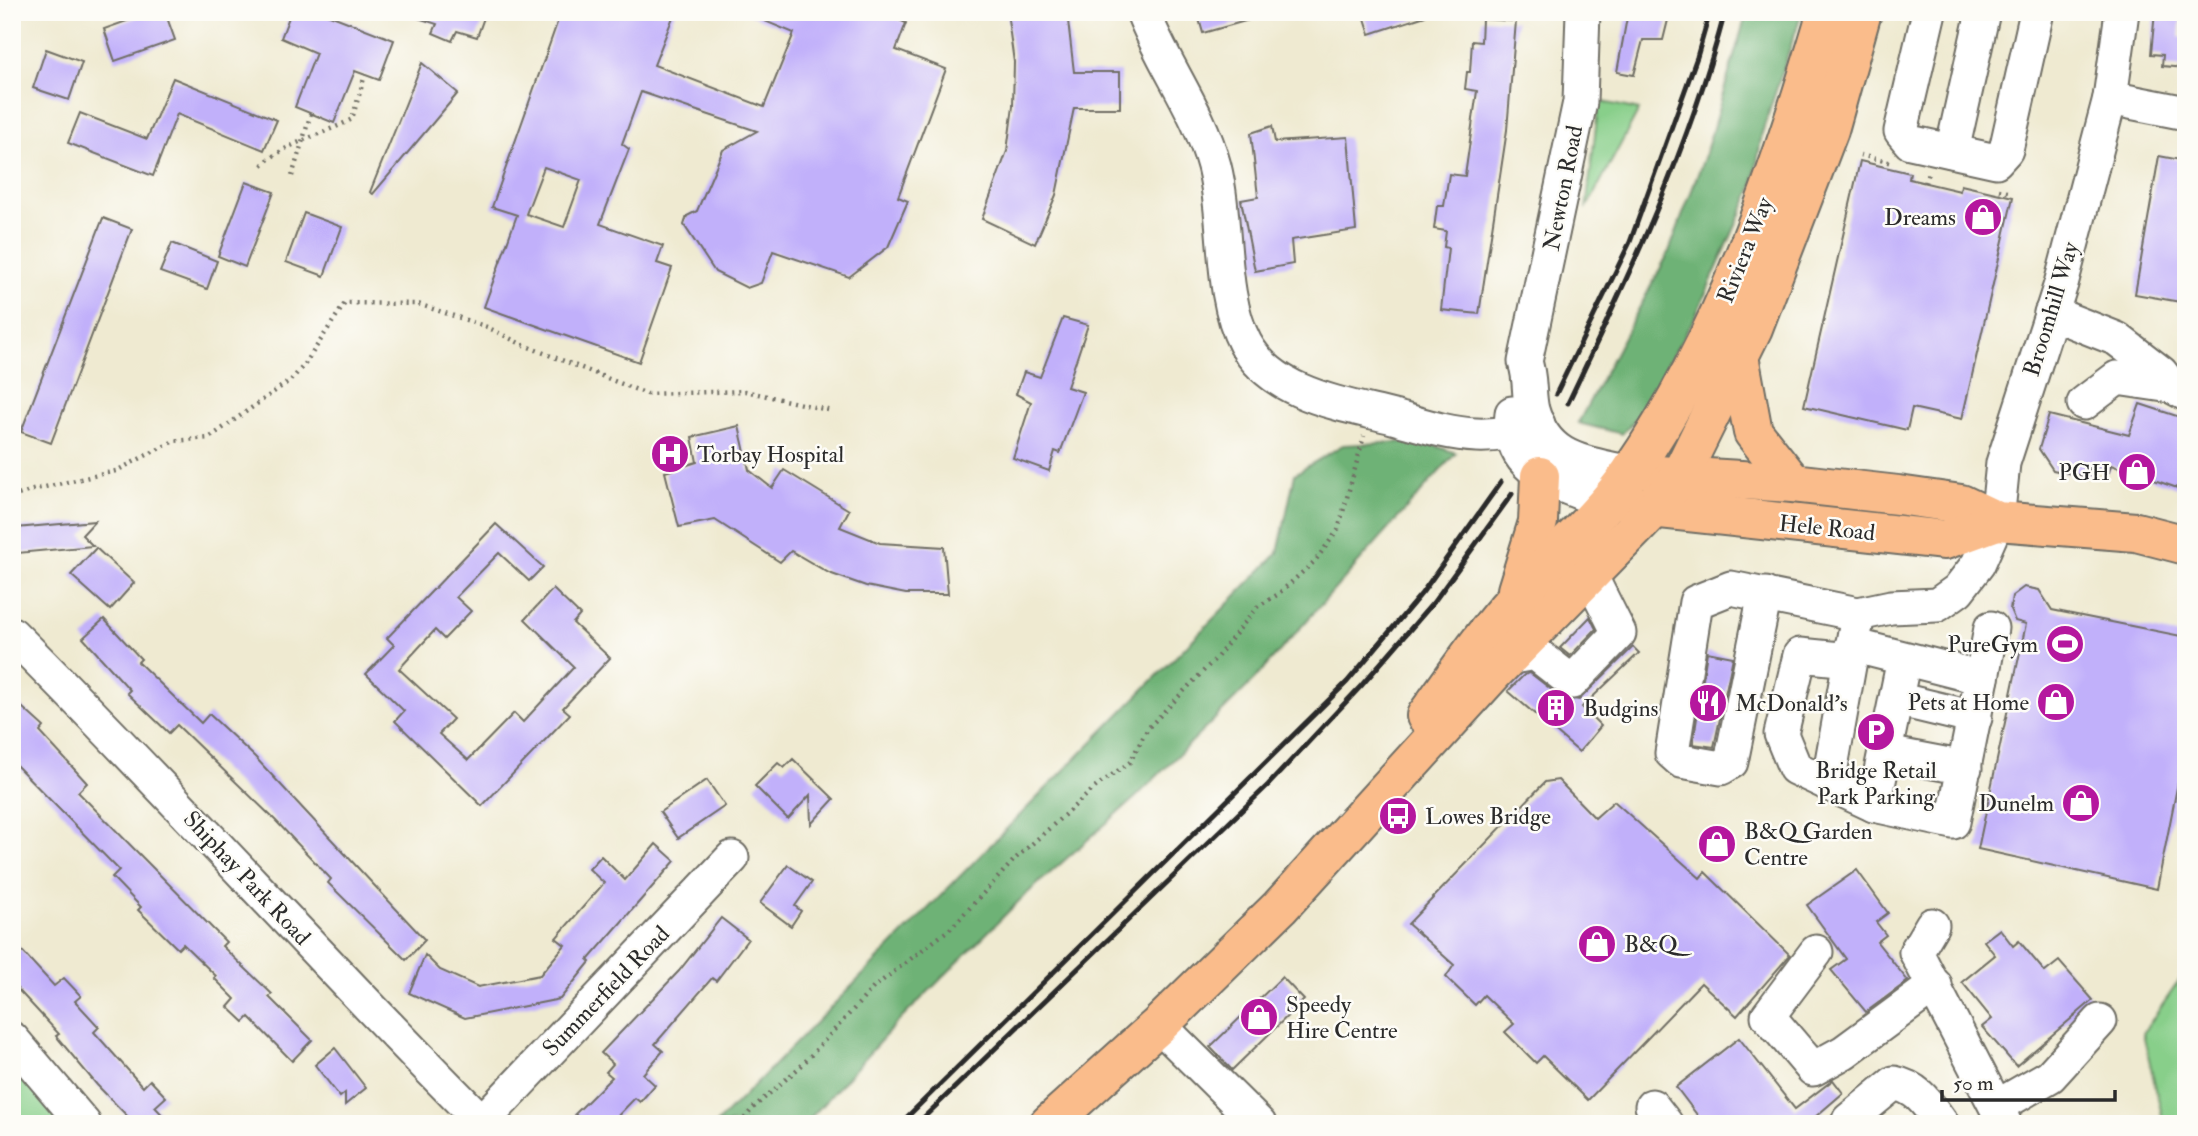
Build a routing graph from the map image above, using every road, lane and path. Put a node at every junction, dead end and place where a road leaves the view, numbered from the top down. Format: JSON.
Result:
{"nodes":[{"id":1,"x":1143,"y":12,"type":"edge"},
{"id":2,"x":1583,"y":12,"type":"edge"},
{"id":3,"x":1827,"y":12,"type":"edge"},
{"id":4,"x":1862,"y":12,"type":"edge"},
{"id":5,"x":1929,"y":12,"type":"edge"},
{"id":6,"x":1983,"y":12,"type":"edge"},
{"id":7,"x":2037,"y":12,"type":"edge"},
{"id":8,"x":2122,"y":12,"type":"edge"},
{"id":9,"x":365,"y":75,"type":"dead end"},
{"id":10,"x":2110,"y":98,"type":"junction"},
{"id":11,"x":311,"y":113,"type":"dead end"},
{"id":12,"x":2186,"y":113,"type":"edge"},
{"id":13,"x":305,"y":141,"type":"junction"},
{"id":14,"x":1940,"y":162,"type":"junction"},
{"id":15,"x":262,"y":165,"type":"dead end"},
{"id":16,"x":292,"y":176,"type":"dead end"},
{"id":17,"x":1925,"y":183,"type":"dead end"},
{"id":18,"x":2051,"y":313,"type":"junction"},
{"id":19,"x":1740,"y":356,"type":"junction"},
{"id":20,"x":2179,"y":390,"type":"edge"},
{"id":21,"x":2084,"y":403,"type":"dead end"},
{"id":22,"x":832,"y":411,"type":"dead end"},
{"id":23,"x":1370,"y":411,"type":"junction"},
{"id":24,"x":1524,"y":429,"type":"junction"},
{"id":25,"x":1630,"y":473,"type":"junction"},
{"id":26,"x":1539,"y":476,"type":"junction"},
{"id":27,"x":1680,"y":476,"type":"junction"},
{"id":28,"x":1793,"y":483,"type":"junction"},
{"id":29,"x":12,"y":497,"type":"edge"},
{"id":30,"x":1607,"y":503,"type":"junction"},
{"id":31,"x":1655,"y":508,"type":"junction"},
{"id":32,"x":1997,"y":521,"type":"junction"},
{"id":33,"x":2186,"y":545,"type":"edge"},
{"id":34,"x":1589,"y":573,"type":"junction"},
{"id":35,"x":1765,"y":594,"type":"junction"},
{"id":36,"x":1515,"y":599,"type":"junction"},
{"id":37,"x":1991,"y":628,"type":"dead end"},
{"id":38,"x":12,"y":634,"type":"edge"},
{"id":39,"x":1853,"y":640,"type":"junction"},
{"id":40,"x":1507,"y":658,"type":"junction"},
{"id":41,"x":1904,"y":659,"type":"junction"},
{"id":42,"x":1982,"y":677,"type":"junction"},
{"id":43,"x":1896,"y":699,"type":"junction"},
{"id":44,"x":1975,"y":718,"type":"junction"},
{"id":45,"x":1886,"y":752,"type":"junction"},
{"id":46,"x":1965,"y":768,"type":"junction"},
{"id":47,"x":1828,"y":784,"type":"junction"},
{"id":48,"x":1874,"y":805,"type":"junction"},
{"id":49,"x":1334,"y":850,"type":"junction"},
{"id":50,"x":732,"y":858,"type":"dead end"},
{"id":51,"x":1932,"y":925,"type":"dead end"},
{"id":52,"x":1816,"y":951,"type":"dead end"},
{"id":53,"x":1935,"y":985,"type":"junction"},
{"id":54,"x":2100,"y":1021,"type":"dead end"},
{"id":55,"x":1159,"y":1026,"type":"junction"},
{"id":56,"x":12,"y":1039,"type":"edge"},
{"id":57,"x":2002,"y":1115,"type":"edge"},
{"id":58,"x":1849,"y":1120,"type":"dead end"},
{"id":59,"x":481,"y":1123,"type":"edge"},
{"id":60,"x":85,"y":1124,"type":"edge"},
{"id":61,"x":740,"y":1124,"type":"edge"},
{"id":62,"x":1049,"y":1124,"type":"edge"},
{"id":63,"x":1259,"y":1124,"type":"edge"},
{"id":64,"x":1942,"y":1124,"type":"edge"}],
"edges":[{"from":1,"to":23,"type":"street"},
{"from":2,"to":24,"type":"street","name":"Newton Road"},
{"from":3,"to":25,"type":"main road","name":"Riviera Way"},
{"from":4,"to":19,"type":"main road","name":"Riviera Way"},
{"from":5,"to":14,"type":"street"},
{"from":6,"to":14,"type":"street"},
{"from":7,"to":14,"type":"street"},
{"from":8,"to":10,"type":"street","name":"Broomhill Way"},
{"from":9,"to":13,"type":"path"},
{"from":10,"to":12,"type":"street"},
{"from":10,"to":18,"type":"street","name":"Broomhill Way"},
{"from":11,"to":13,"type":"path"},
{"from":13,"to":15,"type":"path"},
{"from":13,"to":16,"type":"path"},
{"from":14,"to":17,"type":"path"},
{"from":18,"to":20,"type":"street"},
{"from":18,"to":32,"type":"street","name":"Broomhill Way"},
{"from":19,"to":27,"type":"main road","name":"Riviera Way"},
{"from":19,"to":28,"type":"main road"},
{"from":20,"to":21,"type":"street"},
{"from":22,"to":29,"type":"path"},
{"from":23,"to":24,"type":"street"},
{"from":23,"to":61,"type":"path"},
{"from":24,"to":25,"type":"street"},
{"from":24,"to":26,"type":"street"},
{"from":25,"to":27,"type":"main road","name":"Hele Road"},
{"from":25,"to":30,"type":"main road","name":"Riviera Way"},
{"from":26,"to":30,"type":"street"},
{"from":26,"to":36,"type":"main road"},
{"from":27,"to":28,"type":"main road","name":"Hele Road"},
{"from":27,"to":31,"type":"main road","name":"Riviera Way"},
{"from":28,"to":32,"type":"main road","name":"Hele Road"},
{"from":30,"to":31,"type":"main road","name":"Hele Road"},
{"from":30,"to":36,"type":"main road","name":"Riviera Way"},
{"from":31,"to":32,"type":"main road","name":"Hele Road"},
{"from":31,"to":34,"type":"main road","name":"Riviera Way"},
{"from":32,"to":33,"type":"main road","name":"Hele Road"},
{"from":32,"to":39,"type":"street","name":"Broomhill Way"},
{"from":34,"to":40,"type":"main road","name":"Riviera Way"},
{"from":34,"to":40,"type":"street"},
{"from":35,"to":35,"type":"street"},
{"from":35,"to":39,"type":"street"},
{"from":36,"to":49,"type":"main road","name":"Riviera Way"},
{"from":37,"to":42,"type":"street"},
{"from":38,"to":59,"type":"street","name":"Shiphay Park Road"},
{"from":39,"to":41,"type":"street"},
{"from":39,"to":47,"type":"street"},
{"from":39,"to":47,"type":"street"},
{"from":40,"to":49,"type":"main road","name":"Riviera Way"},
{"from":41,"to":42,"type":"street"},
{"from":41,"to":43,"type":"street"},
{"from":42,"to":44,"type":"street"},
{"from":43,"to":44,"type":"street"},
{"from":43,"to":45,"type":"street"},
{"from":44,"to":46,"type":"street"},
{"from":45,"to":46,"type":"street"},
{"from":45,"to":48,"type":"street"},
{"from":46,"to":48,"type":"street"},
{"from":47,"to":48,"type":"street"},
{"from":49,"to":55,"type":"main road"},
{"from":50,"to":59,"type":"street","name":"Summerfield Road"},
{"from":51,"to":53,"type":"street"},
{"from":52,"to":53,"type":"street"},
{"from":53,"to":57,"type":"street"},
{"from":54,"to":57,"type":"street"},
{"from":55,"to":62,"type":"main road"},
{"from":55,"to":63,"type":"street"},
{"from":56,"to":60,"type":"street"},
{"from":58,"to":64,"type":"street"}]}
